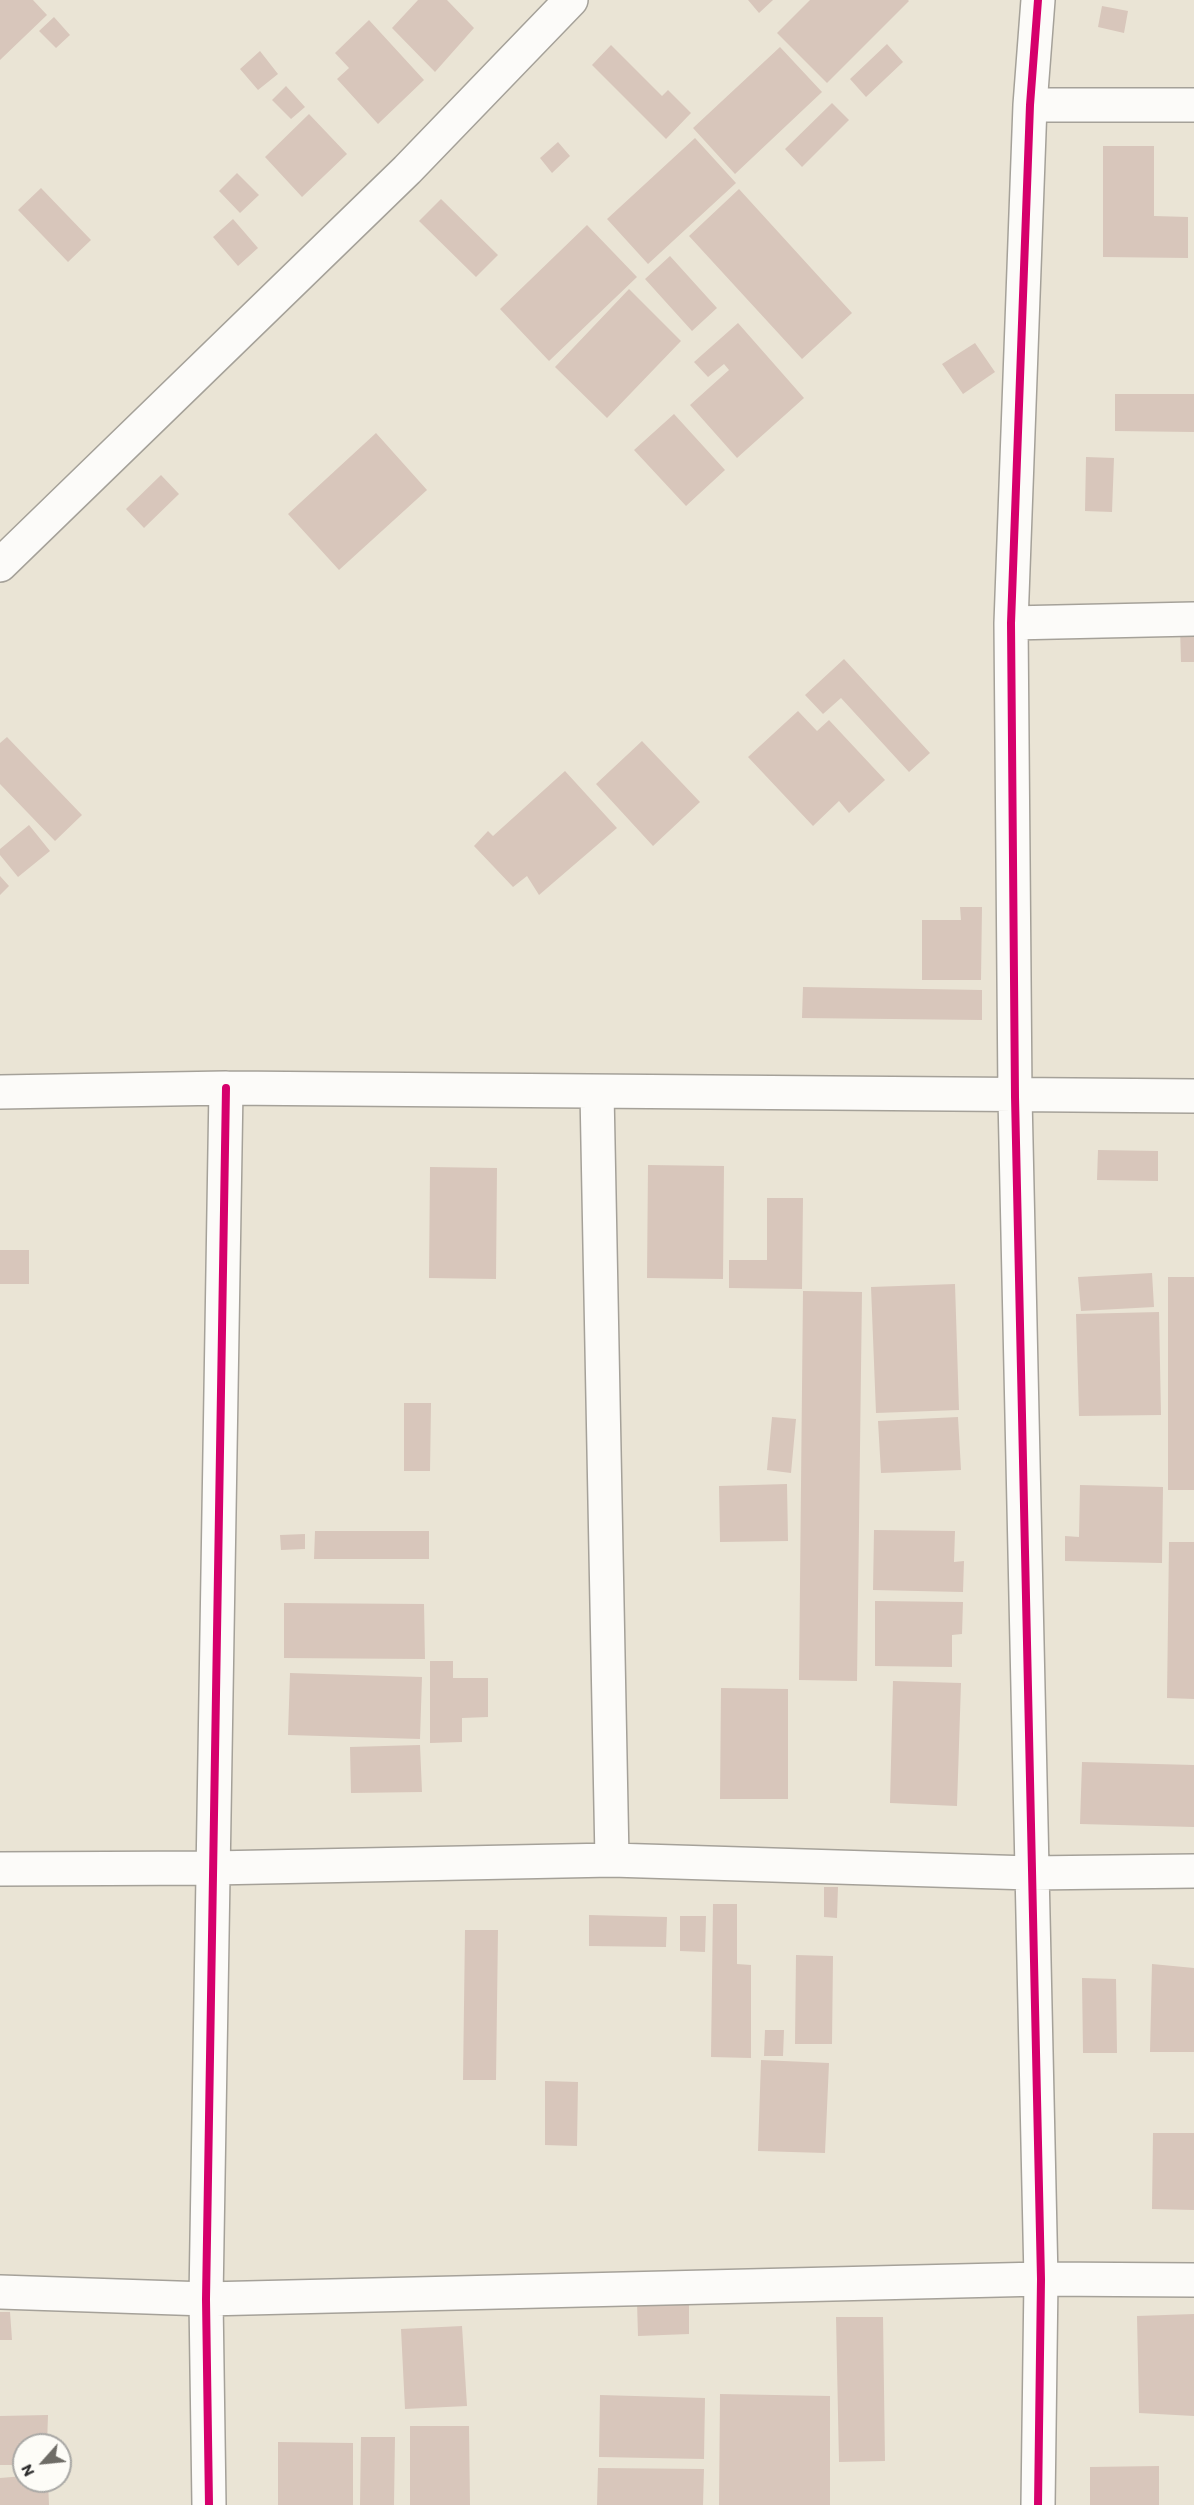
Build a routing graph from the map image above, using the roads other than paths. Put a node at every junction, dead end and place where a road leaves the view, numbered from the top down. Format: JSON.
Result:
{"nodes":[{"id":1,"x":571,"y":0,"type":"edge"},
{"id":2,"x":1038,"y":0,"type":"edge"},
{"id":3,"x":1030,"y":105,"type":"junction"},
{"id":4,"x":1194,"y":105,"type":"edge"},
{"id":5,"x":0,"y":565,"type":"edge"},
{"id":6,"x":1194,"y":619,"type":"edge"},
{"id":7,"x":1011,"y":623,"type":"junction"},
{"id":8,"x":226,"y":1088,"type":"junction"},
{"id":9,"x":0,"y":1092,"type":"edge"},
{"id":10,"x":597,"y":1092,"type":"junction"},
{"id":11,"x":1015,"y":1096,"type":"junction"},
{"id":12,"x":1194,"y":1096,"type":"edge"},
{"id":13,"x":612,"y":1860,"type":"junction"},
{"id":14,"x":213,"y":1868,"type":"junction"},
{"id":15,"x":0,"y":1869,"type":"edge"},
{"id":16,"x":1194,"y":1871,"type":"edge"},
{"id":17,"x":1030,"y":1873,"type":"junction"},
{"id":18,"x":1041,"y":2280,"type":"junction"},
{"id":19,"x":1194,"y":2280,"type":"edge"},
{"id":20,"x":0,"y":2292,"type":"edge"},
{"id":21,"x":206,"y":2299,"type":"junction"},
{"id":22,"x":209,"y":2505,"type":"edge"},
{"id":23,"x":1038,"y":2505,"type":"edge"}],
"edges":[{"from":1,"to":5,"type":"street"},
{"from":2,"to":3,"type":"street"},
{"from":3,"to":4,"type":"street"},
{"from":3,"to":7,"type":"street"},
{"from":6,"to":7,"type":"street"},
{"from":7,"to":11,"type":"street"},
{"from":8,"to":9,"type":"street"},
{"from":8,"to":10,"type":"street"},
{"from":8,"to":14,"type":"street"},
{"from":10,"to":11,"type":"street"},
{"from":10,"to":13,"type":"street"},
{"from":11,"to":12,"type":"street"},
{"from":11,"to":17,"type":"street"},
{"from":13,"to":14,"type":"street"},
{"from":13,"to":17,"type":"street"},
{"from":14,"to":15,"type":"street"},
{"from":14,"to":21,"type":"street"},
{"from":16,"to":17,"type":"street"},
{"from":17,"to":18,"type":"street"},
{"from":18,"to":19,"type":"street"},
{"from":18,"to":21,"type":"street"},
{"from":18,"to":23,"type":"street"},
{"from":20,"to":21,"type":"street"},
{"from":21,"to":22,"type":"street"}]}
